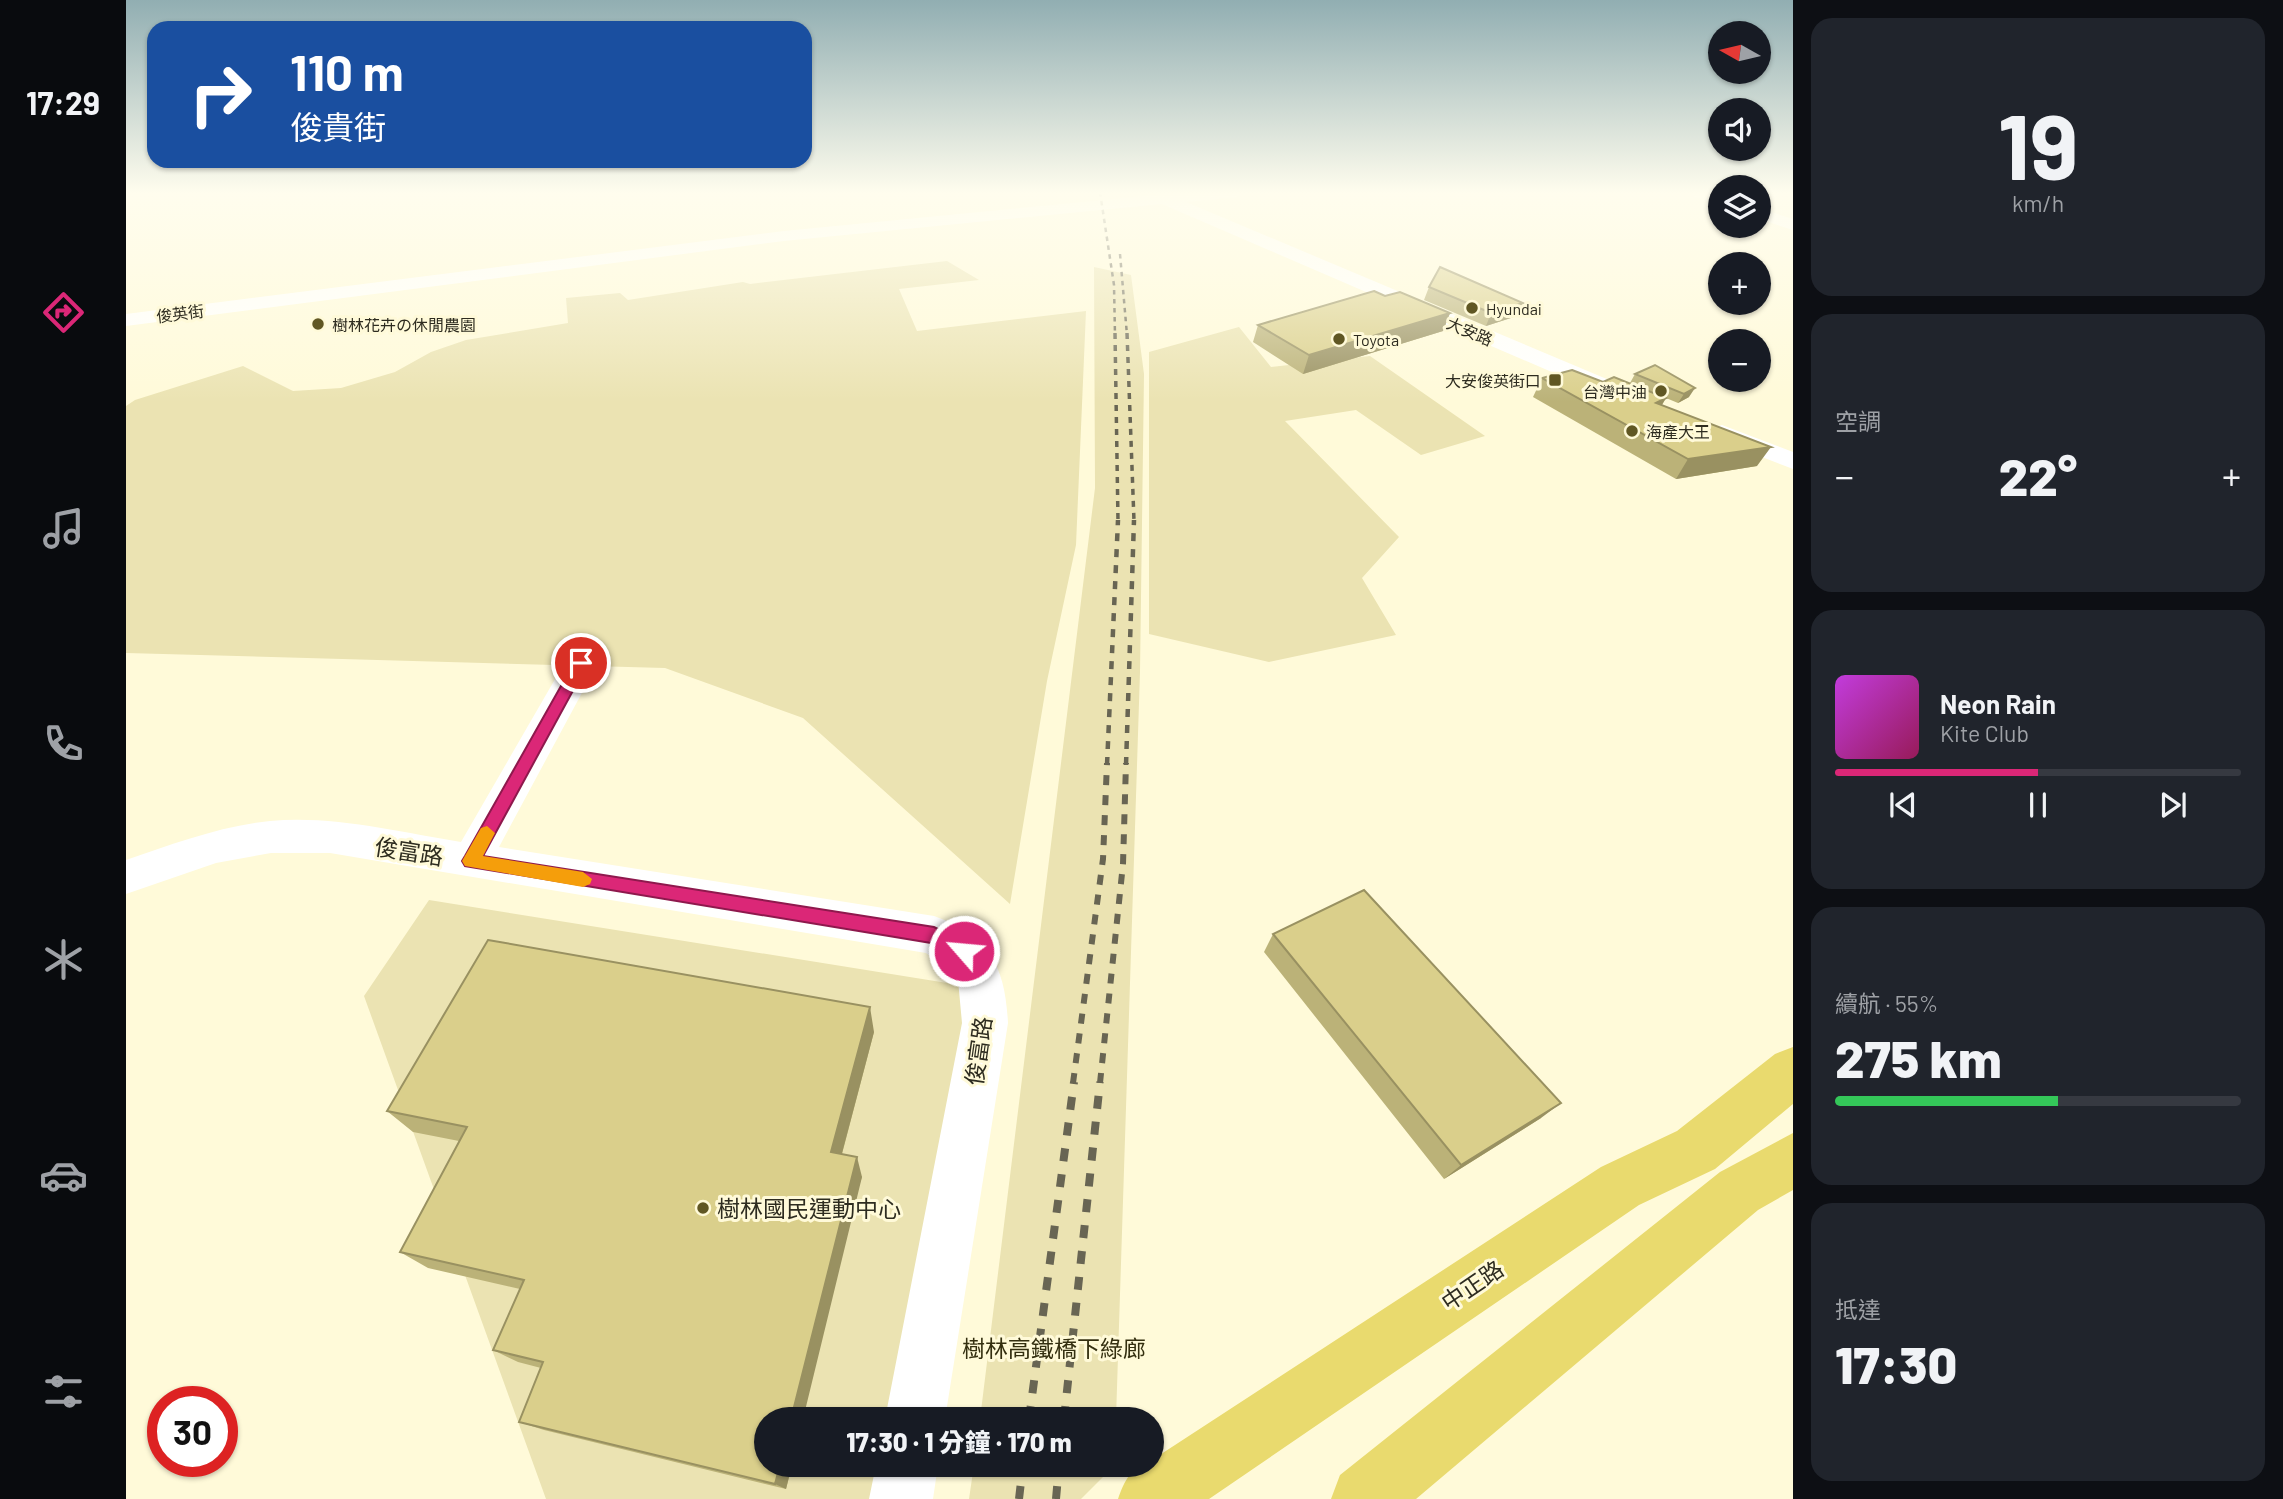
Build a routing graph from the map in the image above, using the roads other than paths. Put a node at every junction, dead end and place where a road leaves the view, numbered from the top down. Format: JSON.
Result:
{"nodes":[{"id":1,"x":582,"y":262,"type":"edge"},
{"id":2,"x":1311,"y":262,"type":"edge"},
{"id":3,"x":126,"y":320,"type":"edge"},
{"id":4,"x":1628,"y":395,"type":"edge"},
{"id":5,"x":1704,"y":426,"type":"edge"},
{"id":6,"x":1793,"y":461,"type":"edge"},
{"id":7,"x":581,"y":663,"type":"dead end"},
{"id":8,"x":471,"y":861,"type":"junction"},
{"id":9,"x":126,"y":877,"type":"edge"},
{"id":10,"x":1793,"y":1072,"type":"edge"},
{"id":11,"x":1793,"y":1099,"type":"edge"},
{"id":12,"x":1793,"y":1136,"type":"edge"},
{"id":13,"x":1696,"y":1150,"type":"junction"},
{"id":14,"x":1793,"y":1160,"type":"edge"},
{"id":15,"x":1739,"y":1192,"type":"junction"},
{"id":16,"x":917,"y":1407,"type":"edge"},
{"id":17,"x":906,"y":1477,"type":"edge"},
{"id":18,"x":901,"y":1499,"type":"edge"},
{"id":19,"x":1151,"y":1499,"type":"edge"},
{"id":20,"x":1364,"y":1499,"type":"edge"}],
"edges":[{"from":1,"to":3,"type":"street","name":"俊英街"},
{"from":2,"to":4,"type":"street","name":"大安路"},
{"from":5,"to":6,"type":"street"},
{"from":7,"to":8,"type":"street"},
{"from":8,"to":9,"type":"street","name":"俊富路"},
{"from":8,"to":16,"type":"street","name":"俊富路"},
{"from":10,"to":13,"type":"main road","name":"中正路"},
{"from":11,"to":13,"type":"main road"},
{"from":12,"to":15,"type":"main road"},
{"from":13,"to":19,"type":"main road","name":"中正路"},
{"from":14,"to":15,"type":"main road"},
{"from":15,"to":20,"type":"main road"},
{"from":17,"to":18,"type":"street"}]}
